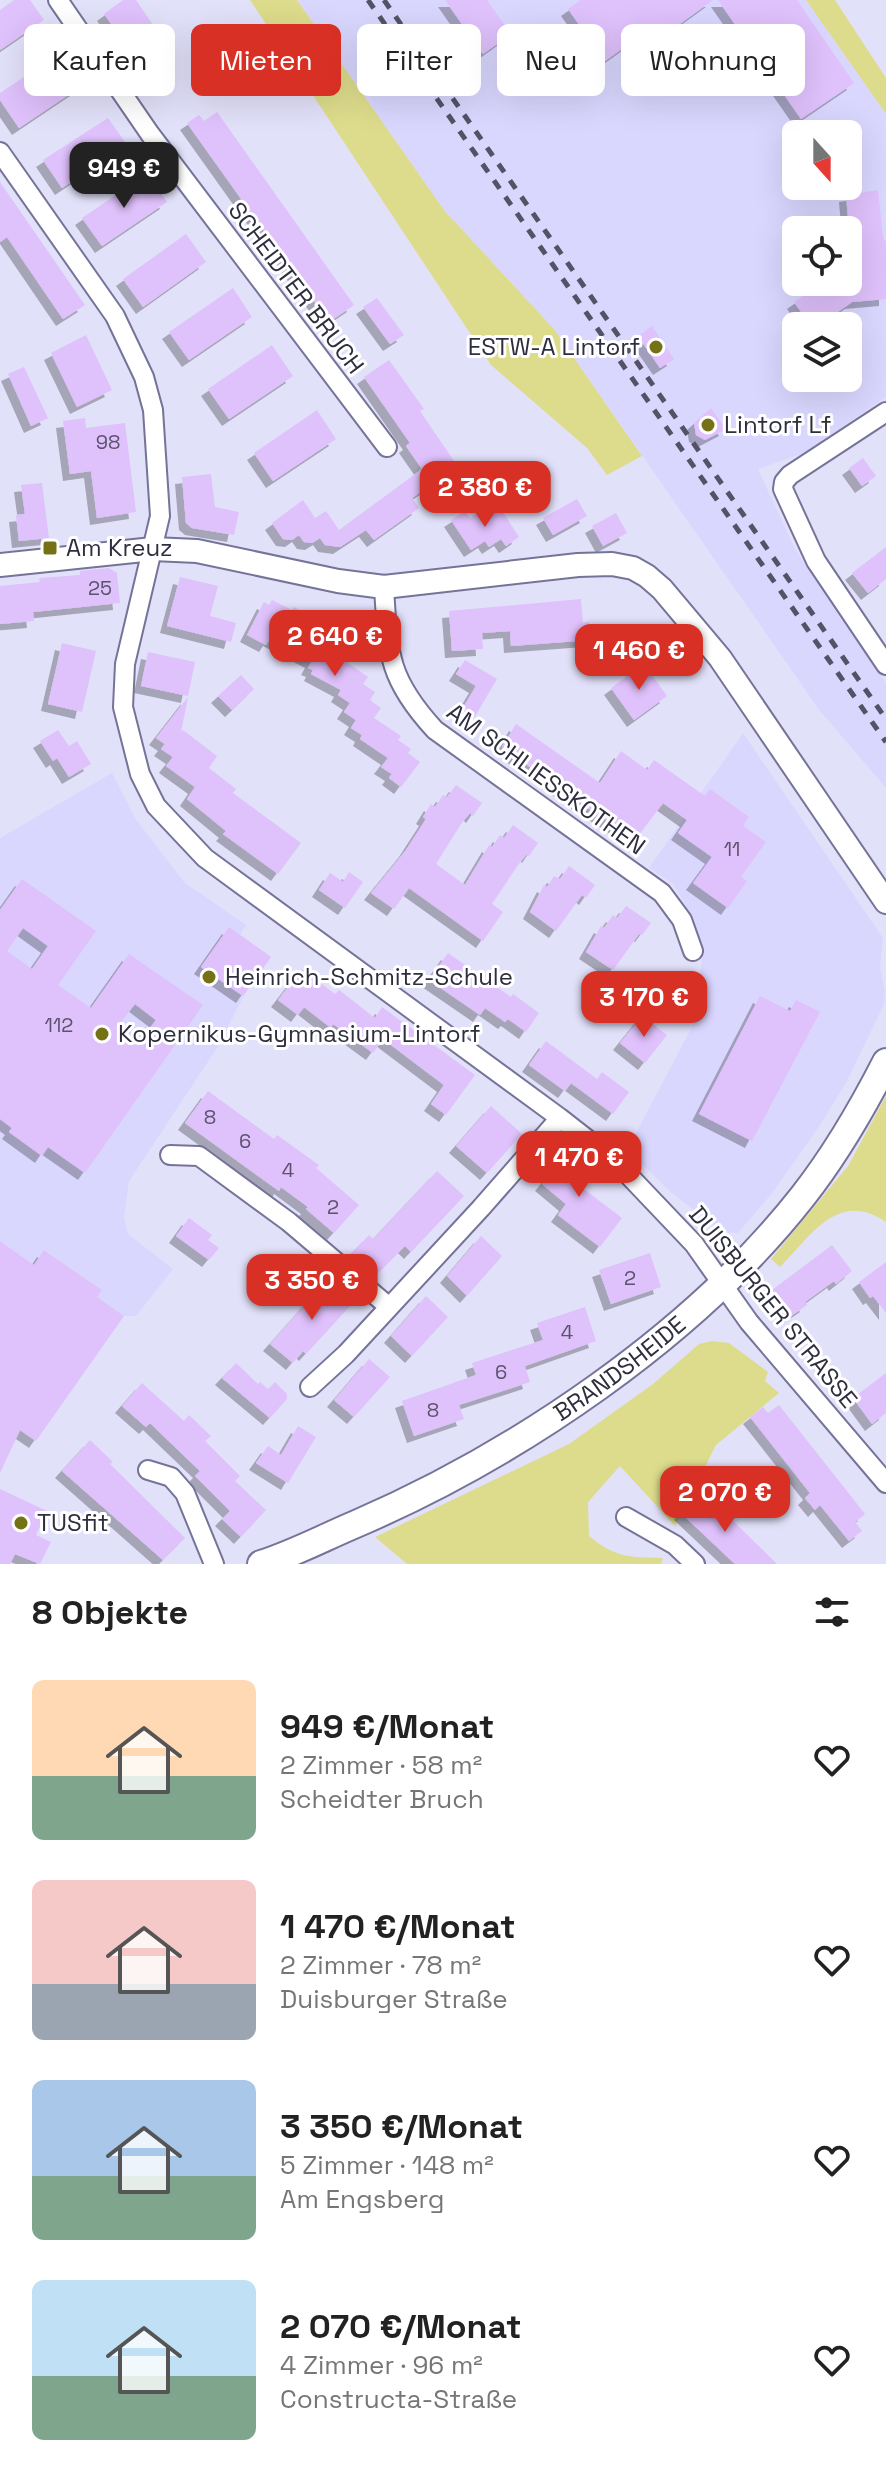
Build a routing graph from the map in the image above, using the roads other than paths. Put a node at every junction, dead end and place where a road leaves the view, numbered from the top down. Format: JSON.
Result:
{"nodes":[{"id":1,"x":58,"y":0,"type":"edge"},
{"id":2,"x":0,"y":152,"type":"edge"},
{"id":3,"x":886,"y":412,"type":"edge"},
{"id":4,"x":387,"y":447,"type":"dead end"},
{"id":5,"x":153,"y":549,"type":"junction"},
{"id":6,"x":0,"y":565,"type":"edge"},
{"id":7,"x":384,"y":587,"type":"junction"},
{"id":8,"x":886,"y":665,"type":"edge"},
{"id":9,"x":886,"y":902,"type":"edge"},
{"id":10,"x":693,"y":951,"type":"dead end"},
{"id":11,"x":886,"y":1062,"type":"edge"},
{"id":12,"x":560,"y":1118,"type":"junction"},
{"id":13,"x":170,"y":1155,"type":"dead end"},
{"id":14,"x":722,"y":1285,"type":"junction"},
{"id":15,"x":388,"y":1306,"type":"junction"},
{"id":16,"x":310,"y":1387,"type":"dead end"},
{"id":17,"x":148,"y":1470,"type":"dead end"},
{"id":18,"x":886,"y":1483,"type":"edge"},
{"id":19,"x":626,"y":1517,"type":"dead end"},
{"id":20,"x":214,"y":1564,"type":"edge"},
{"id":21,"x":261,"y":1564,"type":"edge"},
{"id":22,"x":695,"y":1564,"type":"edge"}],
"edges":[{"from":1,"to":4,"type":"street","name":"SCHEIDTER BRUCH"},
{"from":2,"to":5,"type":"street","name":"DUISBURGER STRASSE"},
{"from":3,"to":8,"type":"street"},
{"from":5,"to":6,"type":"street"},
{"from":5,"to":7,"type":"street"},
{"from":5,"to":12,"type":"street","name":"DUISBURGER STRASSE"},
{"from":7,"to":9,"type":"street"},
{"from":7,"to":10,"type":"street","name":"AM SCHLIESSKOTHEN"},
{"from":11,"to":14,"type":"main road","name":"BRANDSHEIDE"},
{"from":12,"to":14,"type":"street","name":"DUISBURGER STRASSE"},
{"from":12,"to":15,"type":"street"},
{"from":13,"to":15,"type":"street"},
{"from":14,"to":18,"type":"street","name":"DUISBURGER STRASSE"},
{"from":14,"to":21,"type":"main road","name":"BRANDSHEIDE"},
{"from":15,"to":16,"type":"street"},
{"from":17,"to":20,"type":"street"},
{"from":19,"to":22,"type":"street"}]}
